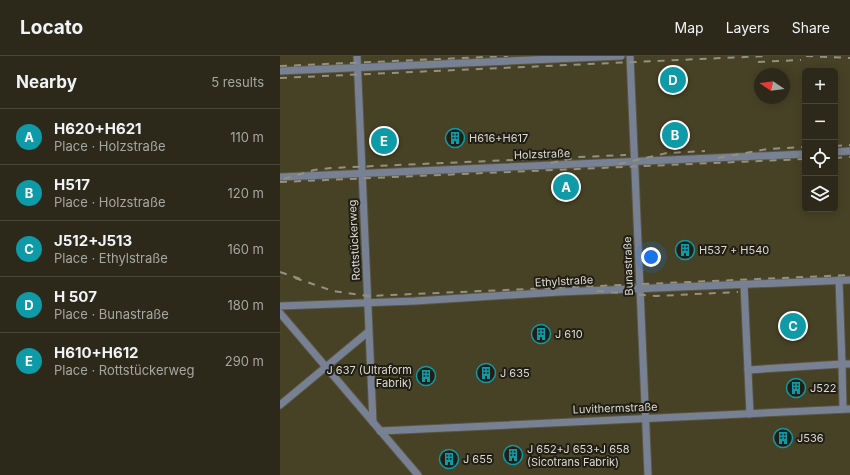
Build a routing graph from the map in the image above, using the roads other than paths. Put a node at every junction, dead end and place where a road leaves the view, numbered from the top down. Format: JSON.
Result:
{"nodes":[{"id":1,"x":357,"y":56,"type":"edge"},
{"id":2,"x":621,"y":56,"type":"edge"},
{"id":3,"x":630,"y":56,"type":"edge"},
{"id":4,"x":357,"y":69,"type":"junction"},
{"id":5,"x":280,"y":71,"type":"edge"},
{"id":6,"x":850,"y":151,"type":"edge"},
{"id":7,"x":838,"y":152,"type":"edge"},
{"id":8,"x":802,"y":154,"type":"edge"},
{"id":9,"x":634,"y":162,"type":"junction"},
{"id":10,"x":362,"y":174,"type":"junction"},
{"id":11,"x":280,"y":177,"type":"edge"},
{"id":12,"x":839,"y":280,"type":"junction"},
{"id":13,"x":850,"y":280,"type":"edge"},
{"id":14,"x":744,"y":285,"type":"junction"},
{"id":15,"x":640,"y":288,"type":"junction"},
{"id":16,"x":368,"y":302,"type":"junction"},
{"id":17,"x":280,"y":306,"type":"edge"},
{"id":18,"x":280,"y":313,"type":"edge"},
{"id":19,"x":368,"y":332,"type":"junction"},
{"id":20,"x":842,"y":364,"type":"junction"},
{"id":21,"x":850,"y":364,"type":"edge"},
{"id":22,"x":326,"y":366,"type":"junction"},
{"id":23,"x":748,"y":370,"type":"junction"},
{"id":24,"x":280,"y":405,"type":"edge"},
{"id":25,"x":847,"y":409,"type":"edge"},
{"id":26,"x":750,"y":414,"type":"junction"},
{"id":27,"x":645,"y":419,"type":"junction"},
{"id":28,"x":373,"y":422,"type":"junction"},
{"id":29,"x":380,"y":431,"type":"junction"},
{"id":30,"x":418,"y":475,"type":"edge"},
{"id":31,"x":648,"y":475,"type":"edge"}],
"edges":[{"from":1,"to":4,"type":"street","name":"Rottstückerweg"},
{"from":2,"to":4,"type":"street"},
{"from":3,"to":9,"type":"street","name":"Bunastraße"},
{"from":4,"to":5,"type":"street"},
{"from":4,"to":10,"type":"street","name":"Rottstückerweg"},
{"from":6,"to":7,"type":"street"},
{"from":8,"to":9,"type":"street","name":"Holzstraße"},
{"from":9,"to":10,"type":"street","name":"Holzstraße"},
{"from":9,"to":15,"type":"street","name":"Bunastraße"},
{"from":10,"to":11,"type":"street","name":"Holzstraße"},
{"from":10,"to":16,"type":"street","name":"Rottstückerweg"},
{"from":12,"to":13,"type":"street","name":"Ethylstraße"},
{"from":12,"to":14,"type":"street","name":"Ethylstraße"},
{"from":12,"to":20,"type":"street"},
{"from":14,"to":15,"type":"street","name":"Ethylstraße"},
{"from":14,"to":23,"type":"street"},
{"from":15,"to":16,"type":"street","name":"Ethylstraße"},
{"from":15,"to":27,"type":"street","name":"Bunastraße"},
{"from":16,"to":17,"type":"street","name":"Ethylstraße"},
{"from":16,"to":19,"type":"street","name":"Rottstückerweg"},
{"from":18,"to":22,"type":"street"},
{"from":19,"to":22,"type":"street"},
{"from":19,"to":28,"type":"street","name":"Rottstückerweg"},
{"from":20,"to":21,"type":"street"},
{"from":20,"to":23,"type":"street"},
{"from":20,"to":25,"type":"street"},
{"from":22,"to":24,"type":"street"},
{"from":22,"to":28,"type":"street"},
{"from":23,"to":26,"type":"street"},
{"from":25,"to":26,"type":"street","name":"Luvithermstraße"},
{"from":26,"to":27,"type":"street","name":"Luvithermstraße"},
{"from":27,"to":29,"type":"street","name":"Luvithermstraße"},
{"from":27,"to":31,"type":"street","name":"Bunastraße"},
{"from":28,"to":29,"type":"street"},
{"from":29,"to":30,"type":"street"}]}
